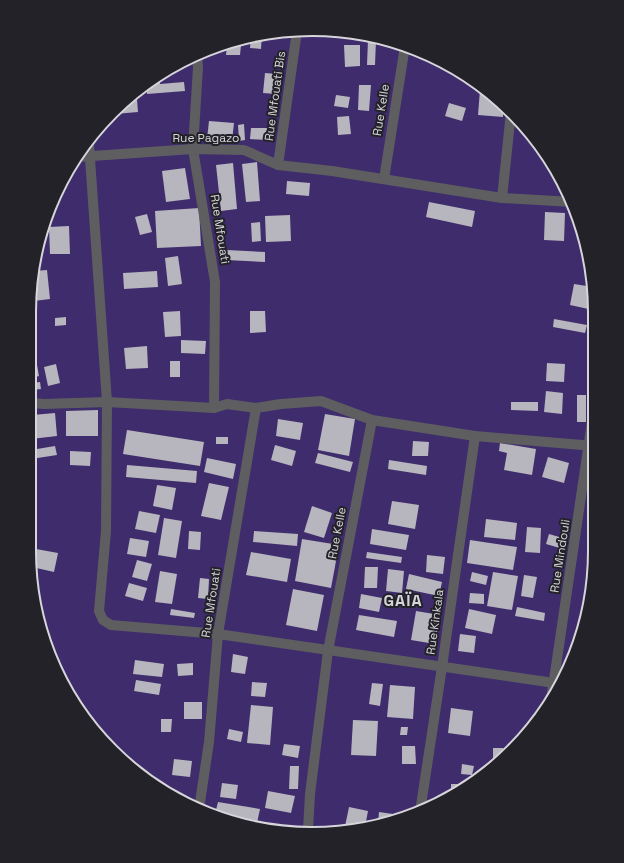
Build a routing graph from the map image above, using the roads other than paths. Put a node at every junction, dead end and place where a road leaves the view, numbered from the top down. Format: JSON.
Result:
{"nodes":[{"id":1,"x":297,"y":37,"type":"edge"},
{"id":2,"x":404,"y":52,"type":"edge"},
{"id":3,"x":197,"y":61,"type":"edge"},
{"id":4,"x":510,"y":120,"type":"edge"},
{"id":5,"x":193,"y":149,"type":"junction"},
{"id":6,"x":89,"y":150,"type":"edge"},
{"id":7,"x":84,"y":157,"type":"edge"},
{"id":8,"x":89,"y":157,"type":"junction"},
{"id":9,"x":278,"y":165,"type":"junction"},
{"id":10,"x":384,"y":179,"type":"junction"},
{"id":11,"x":502,"y":198,"type":"junction"},
{"id":12,"x":565,"y":202,"type":"edge"},
{"id":13,"x":107,"y":402,"type":"junction"},
{"id":14,"x":36,"y":403,"type":"edge"},
{"id":15,"x":214,"y":408,"type":"junction"},
{"id":16,"x":252,"y":408,"type":"junction"},
{"id":17,"x":372,"y":420,"type":"junction"},
{"id":18,"x":475,"y":436,"type":"junction"},
{"id":19,"x":588,"y":446,"type":"edge"},
{"id":20,"x":588,"y":473,"type":"edge"},
{"id":21,"x":218,"y":634,"type":"junction"},
{"id":22,"x":328,"y":651,"type":"junction"},
{"id":23,"x":442,"y":667,"type":"junction"},
{"id":24,"x":558,"y":676,"type":"edge"},
{"id":25,"x":554,"y":684,"type":"edge"},
{"id":26,"x":199,"y":803,"type":"edge"},
{"id":27,"x":421,"y":805,"type":"edge"},
{"id":28,"x":308,"y":827,"type":"edge"}],
"edges":[{"from":1,"to":9,"type":"street","name":"Rue Mfouati Bis"},
{"from":2,"to":10,"type":"street","name":"Rue Kelle"},
{"from":3,"to":5,"type":"street","name":"Rue Mfouati"},
{"from":4,"to":11,"type":"street"},
{"from":5,"to":8,"type":"street","name":"Rue Pagazo"},
{"from":5,"to":9,"type":"street","name":"Rue Pagazo"},
{"from":5,"to":15,"type":"street","name":"Rue Mfouati"},
{"from":6,"to":8,"type":"street"},
{"from":7,"to":8,"type":"street","name":"Rue Pagazo"},
{"from":8,"to":13,"type":"street"},
{"from":9,"to":10,"type":"street","name":"Rue Pagazo"},
{"from":10,"to":11,"type":"street","name":"Rue Pagazo"},
{"from":11,"to":12,"type":"street","name":"Rue Pagazo"},
{"from":13,"to":14,"type":"street"},
{"from":13,"to":15,"type":"street"},
{"from":13,"to":21,"type":"street"},
{"from":15,"to":16,"type":"street"},
{"from":16,"to":17,"type":"street"},
{"from":16,"to":21,"type":"street","name":"Rue Mfouati"},
{"from":17,"to":18,"type":"street"},
{"from":17,"to":22,"type":"street","name":"Rue Kelle"},
{"from":18,"to":19,"type":"street"},
{"from":18,"to":23,"type":"street","name":"Rue Kinkala"},
{"from":20,"to":24,"type":"street","name":"Rue Mindouli"},
{"from":21,"to":22,"type":"street"},
{"from":21,"to":26,"type":"street","name":"Rue Mfouati"},
{"from":22,"to":23,"type":"street"},
{"from":22,"to":28,"type":"street","name":"Rue Kelle"},
{"from":23,"to":25,"type":"street"},
{"from":23,"to":27,"type":"street","name":"Rue Kinkala"}]}
